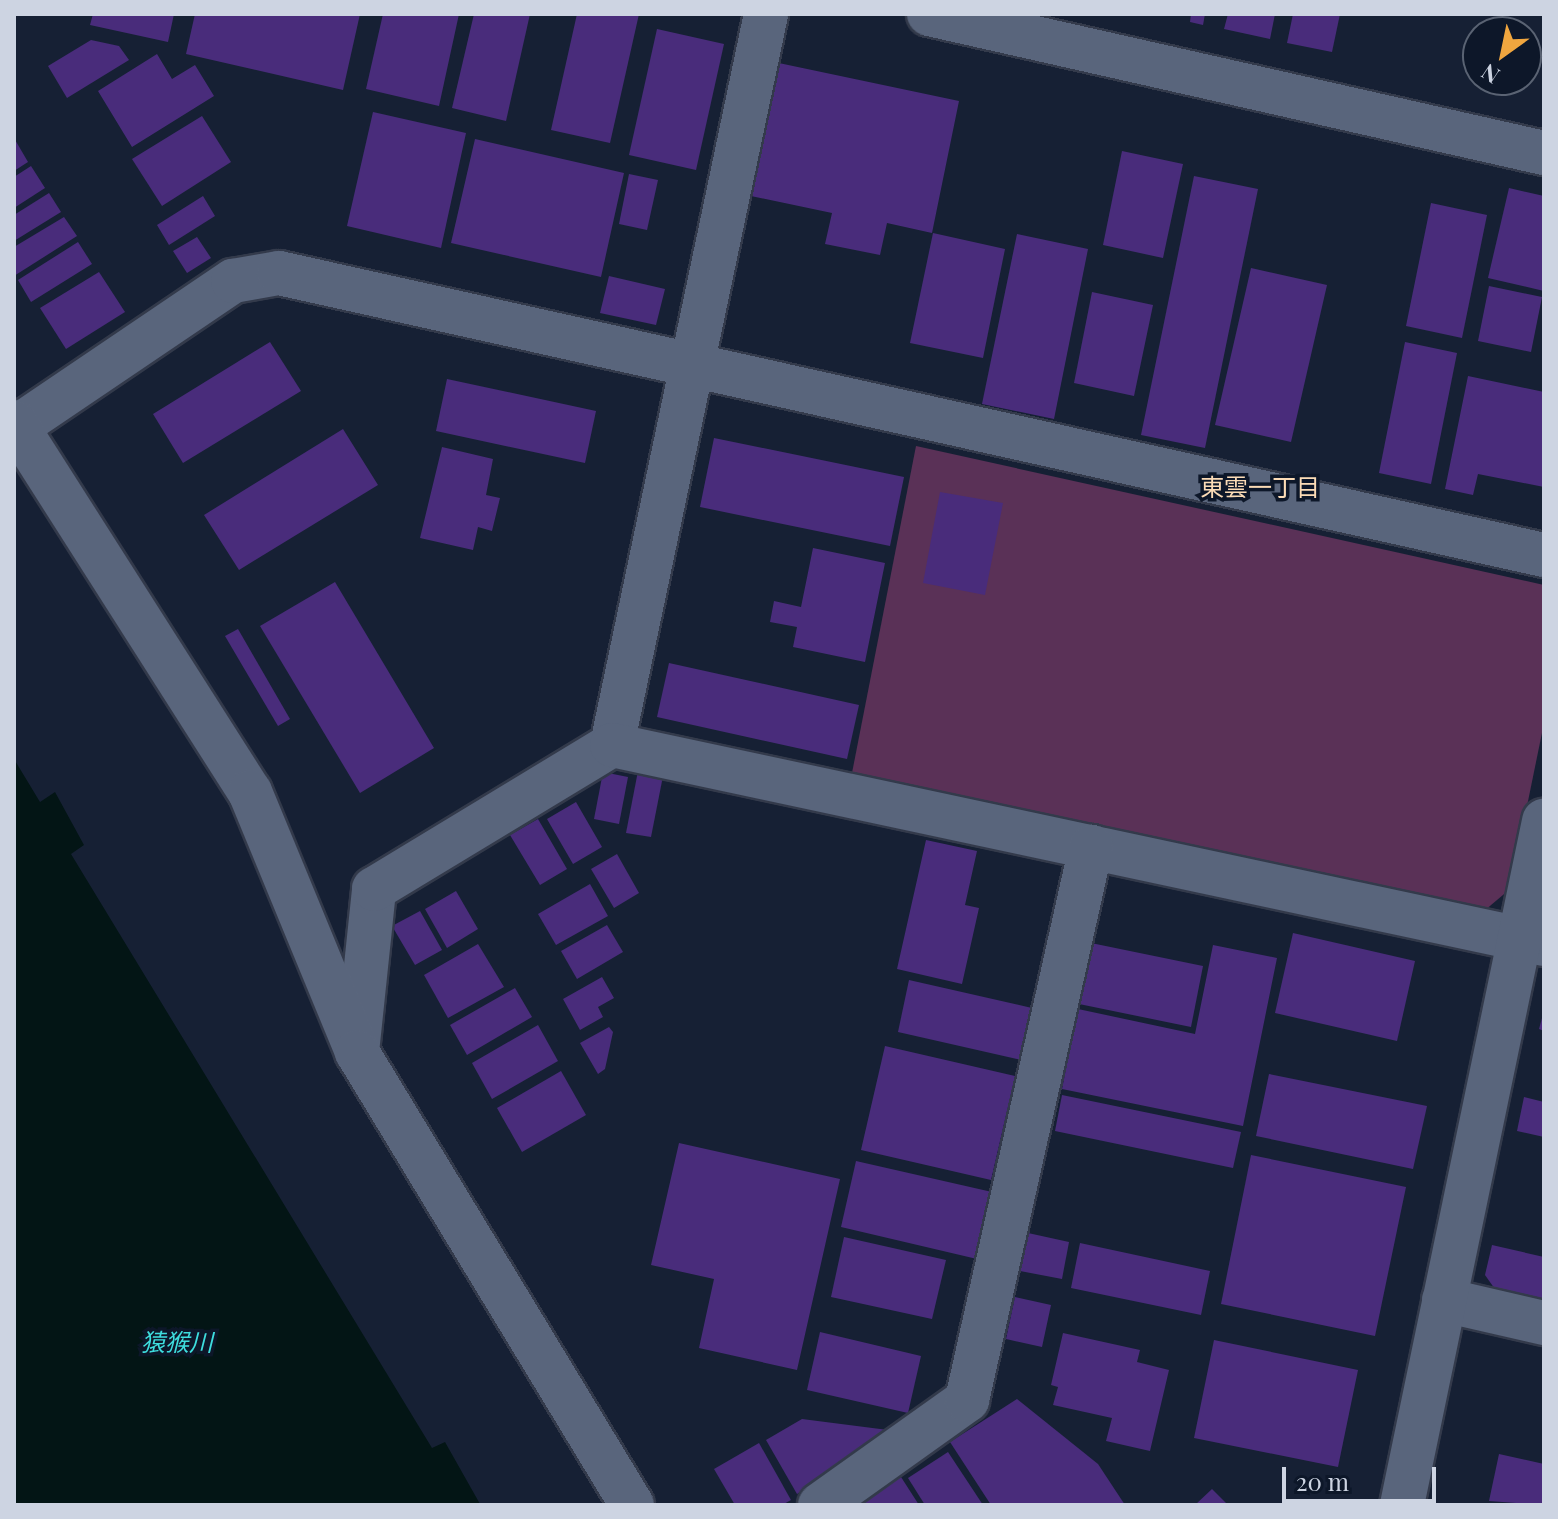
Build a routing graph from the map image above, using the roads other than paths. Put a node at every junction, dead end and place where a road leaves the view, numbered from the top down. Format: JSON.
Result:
{"nodes":[{"id":1,"x":766,"y":14,"type":"edge"},
{"id":2,"x":929,"y":14,"type":"edge"},
{"id":3,"x":1544,"y":153,"type":"edge"},
{"id":4,"x":690,"y":365,"type":"junction"},
{"id":5,"x":16,"y":424,"type":"edge"},
{"id":6,"x":1544,"y":555,"type":"edge"},
{"id":7,"x":612,"y":745,"type":"junction"},
{"id":8,"x":1544,"y":821,"type":"edge"},
{"id":9,"x":1091,"y":847,"type":"junction"},
{"id":10,"x":1531,"y":941,"type":"edge"},
{"id":11,"x":357,"y":1052,"type":"junction"},
{"id":12,"x":1444,"y":1300,"type":"junction"},
{"id":13,"x":1544,"y":1323,"type":"edge"},
{"id":14,"x":632,"y":1505,"type":"edge"},
{"id":15,"x":820,"y":1505,"type":"edge"},
{"id":16,"x":1402,"y":1505,"type":"edge"}],
"edges":[{"from":1,"to":4,"type":"street"},
{"from":2,"to":3,"type":"street"},
{"from":4,"to":5,"type":"street"},
{"from":4,"to":6,"type":"street"},
{"from":4,"to":7,"type":"street"},
{"from":5,"to":11,"type":"street"},
{"from":7,"to":9,"type":"street"},
{"from":7,"to":11,"type":"street"},
{"from":8,"to":10,"type":"street"},
{"from":9,"to":10,"type":"street"},
{"from":9,"to":15,"type":"street"},
{"from":10,"to":12,"type":"street"},
{"from":11,"to":14,"type":"street"},
{"from":12,"to":13,"type":"street"},
{"from":12,"to":16,"type":"street"}]}
